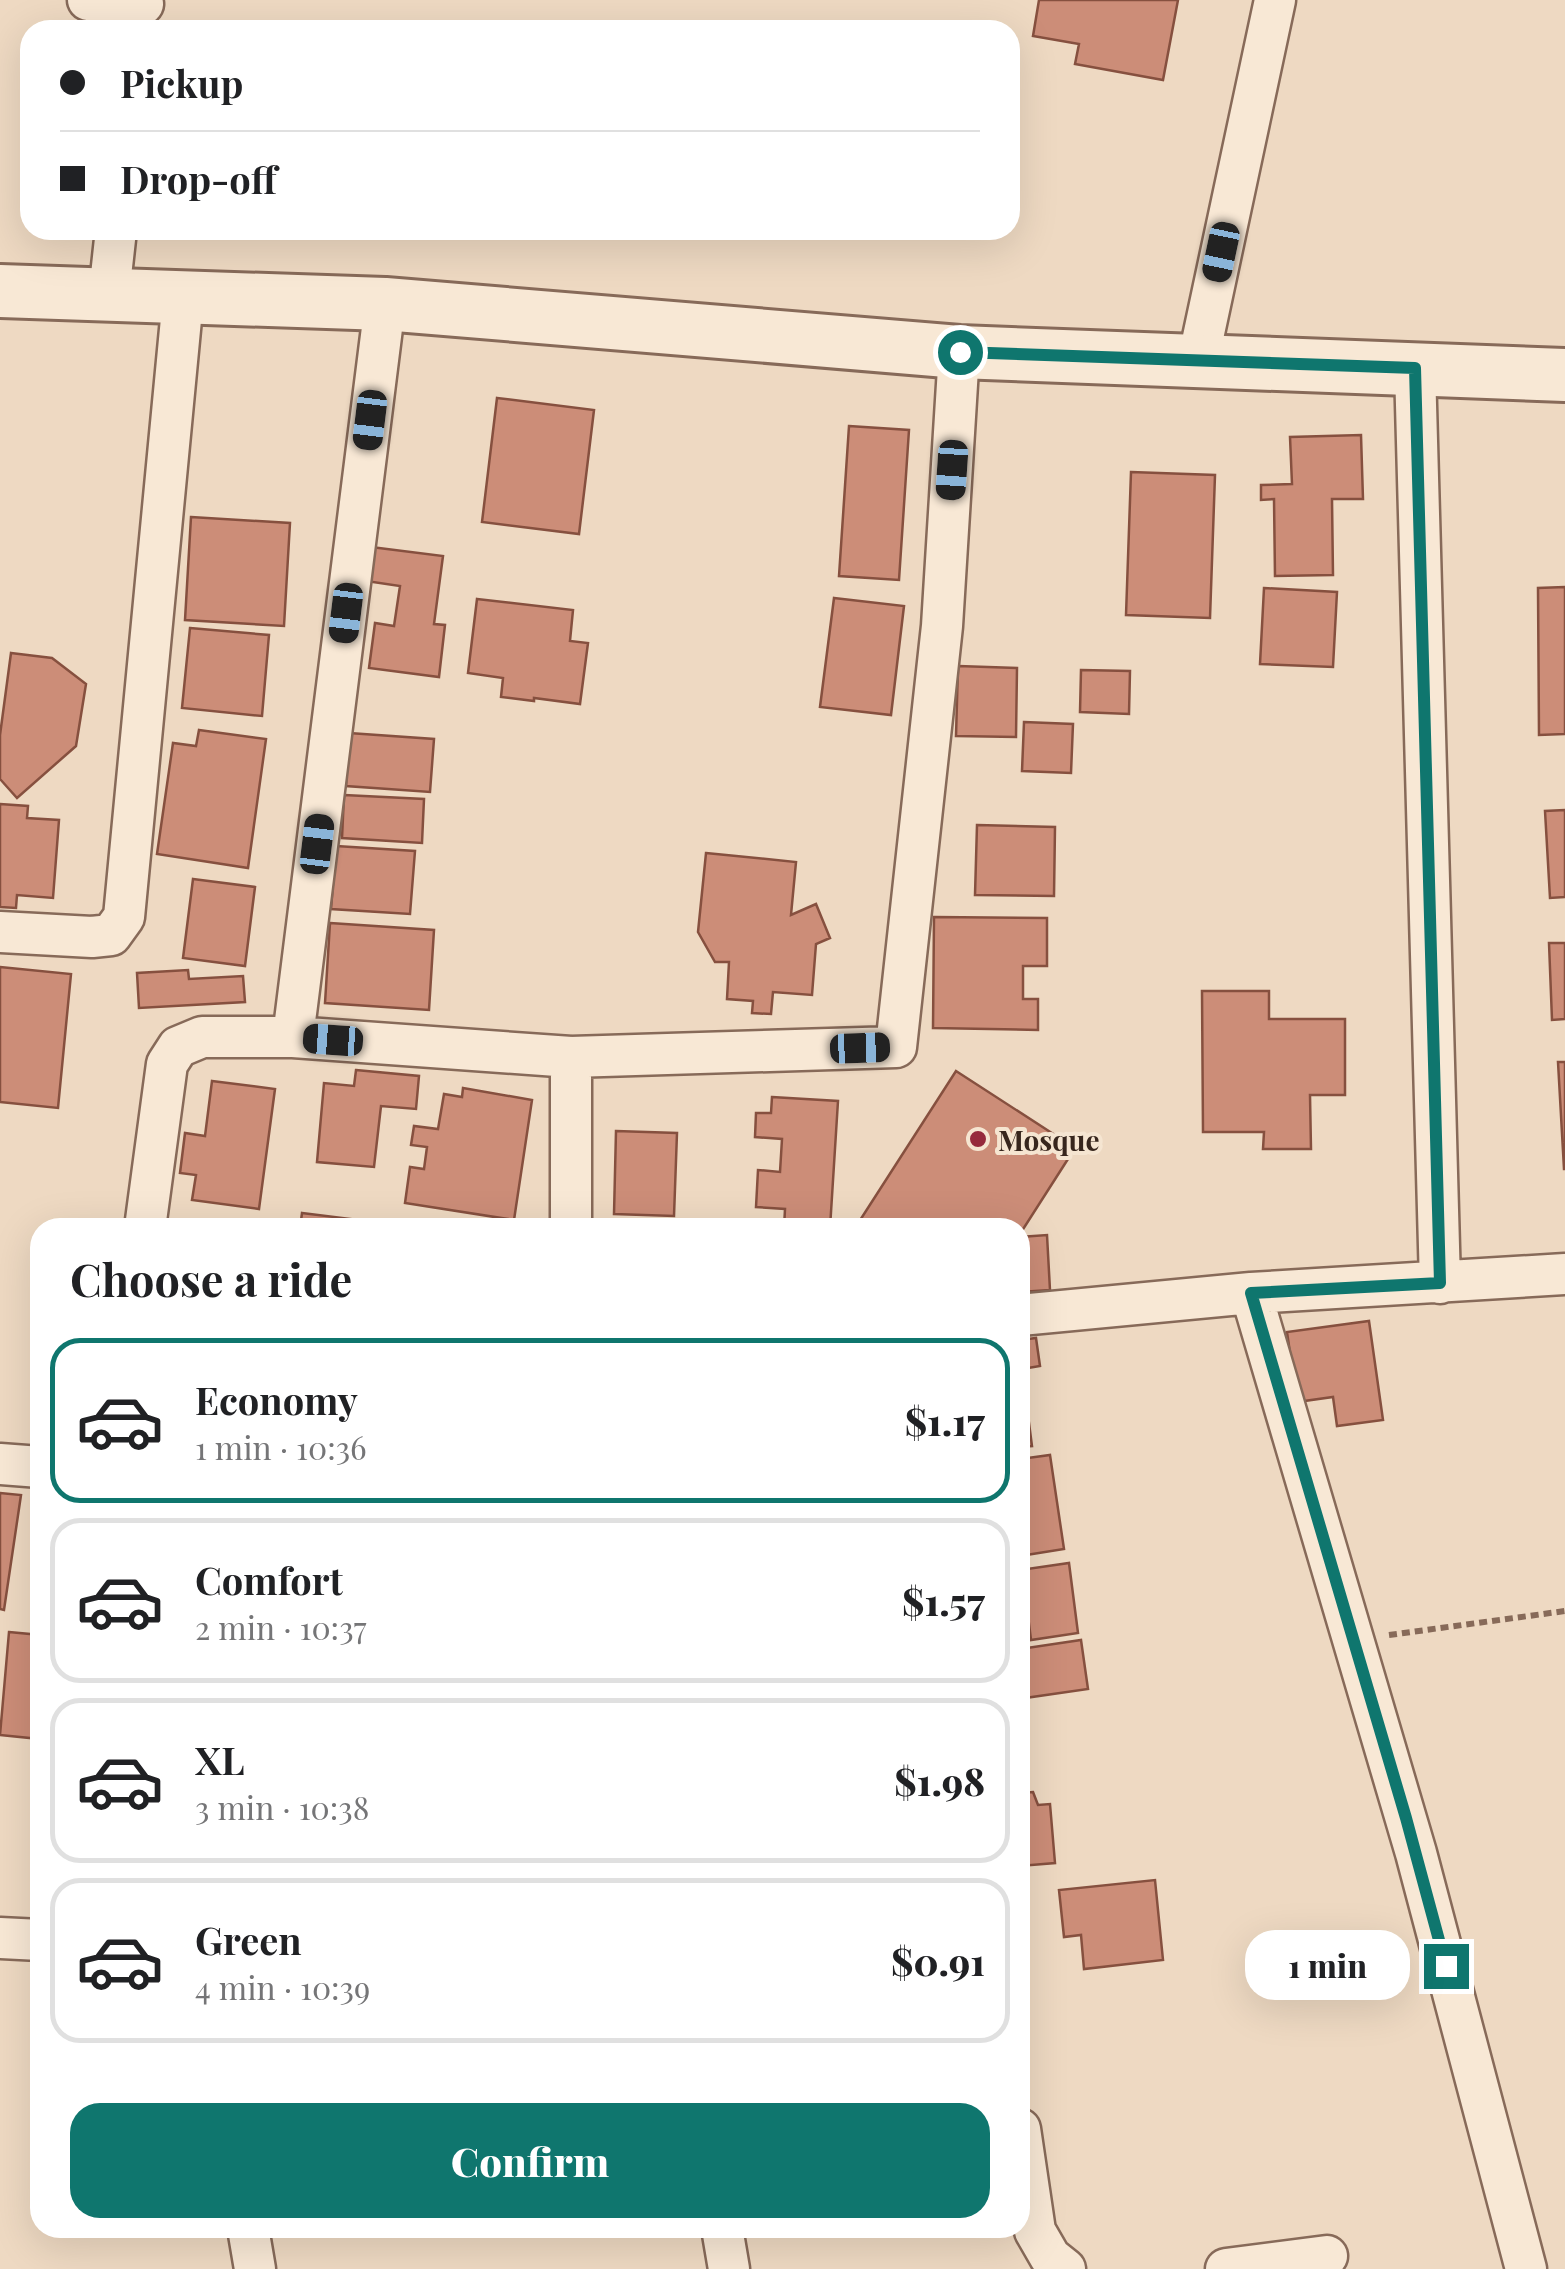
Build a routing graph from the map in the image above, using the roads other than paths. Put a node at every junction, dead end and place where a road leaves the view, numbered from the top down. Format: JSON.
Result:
{"nodes":[{"id":1,"x":88,"y":0,"type":"edge"},
{"id":2,"x":1275,"y":0,"type":"edge"},
{"id":3,"x":142,"y":12,"type":"edge"},
{"id":4,"x":115,"y":240,"type":"edge"},
{"id":5,"x":0,"y":291,"type":"edge"},
{"id":6,"x":109,"y":294,"type":"junction"},
{"id":7,"x":183,"y":298,"type":"junction"},
{"id":8,"x":384,"y":304,"type":"junction"},
{"id":9,"x":960,"y":352,"type":"junction"},
{"id":10,"x":1198,"y":361,"type":"junction"},
{"id":11,"x":1415,"y":368,"type":"junction"},
{"id":12,"x":1565,"y":375,"type":"edge"},
{"id":13,"x":0,"y":932,"type":"edge"},
{"id":14,"x":293,"y":1037,"type":"junction"},
{"id":15,"x":570,"y":1057,"type":"junction"},
{"id":16,"x":145,"y":1218,"type":"edge"},
{"id":17,"x":570,"y":1218,"type":"edge"},
{"id":18,"x":1565,"y":1274,"type":"edge"},
{"id":19,"x":1440,"y":1283,"type":"junction"},
{"id":20,"x":1251,"y":1293,"type":"junction"},
{"id":21,"x":1030,"y":1314,"type":"edge"},
{"id":22,"x":0,"y":1464,"type":"edge"},
{"id":23,"x":30,"y":1466,"type":"edge"},
{"id":24,"x":0,"y":1938,"type":"edge"},
{"id":25,"x":30,"y":1940,"type":"edge"},
{"id":26,"x":1030,"y":2193,"type":"edge"},
{"id":27,"x":250,"y":2238,"type":"edge"},
{"id":28,"x":724,"y":2238,"type":"edge"},
{"id":29,"x":1326,"y":2256,"type":"dead end"},
{"id":30,"x":255,"y":2269,"type":"edge"},
{"id":31,"x":729,"y":2269,"type":"edge"},
{"id":32,"x":1065,"y":2269,"type":"edge"},
{"id":33,"x":1226,"y":2269,"type":"edge"},
{"id":34,"x":1526,"y":2269,"type":"edge"}],
"edges":[{"from":1,"to":3,"type":"street"},
{"from":2,"to":10,"type":"street"},
{"from":4,"to":6,"type":"street"},
{"from":5,"to":6,"type":"street"},
{"from":6,"to":7,"type":"street"},
{"from":7,"to":8,"type":"street"},
{"from":7,"to":13,"type":"street"},
{"from":8,"to":9,"type":"street"},
{"from":8,"to":14,"type":"street"},
{"from":9,"to":10,"type":"street"},
{"from":9,"to":15,"type":"street"},
{"from":10,"to":11,"type":"street"},
{"from":11,"to":12,"type":"street"},
{"from":11,"to":19,"type":"street"},
{"from":14,"to":15,"type":"street"},
{"from":14,"to":16,"type":"street"},
{"from":15,"to":17,"type":"street"},
{"from":18,"to":19,"type":"street"},
{"from":19,"to":20,"type":"street"},
{"from":20,"to":21,"type":"street"},
{"from":20,"to":34,"type":"street"},
{"from":22,"to":23,"type":"street"},
{"from":24,"to":25,"type":"street"},
{"from":26,"to":32,"type":"street"},
{"from":27,"to":30,"type":"street"},
{"from":28,"to":31,"type":"street"},
{"from":29,"to":33,"type":"street"}]}
